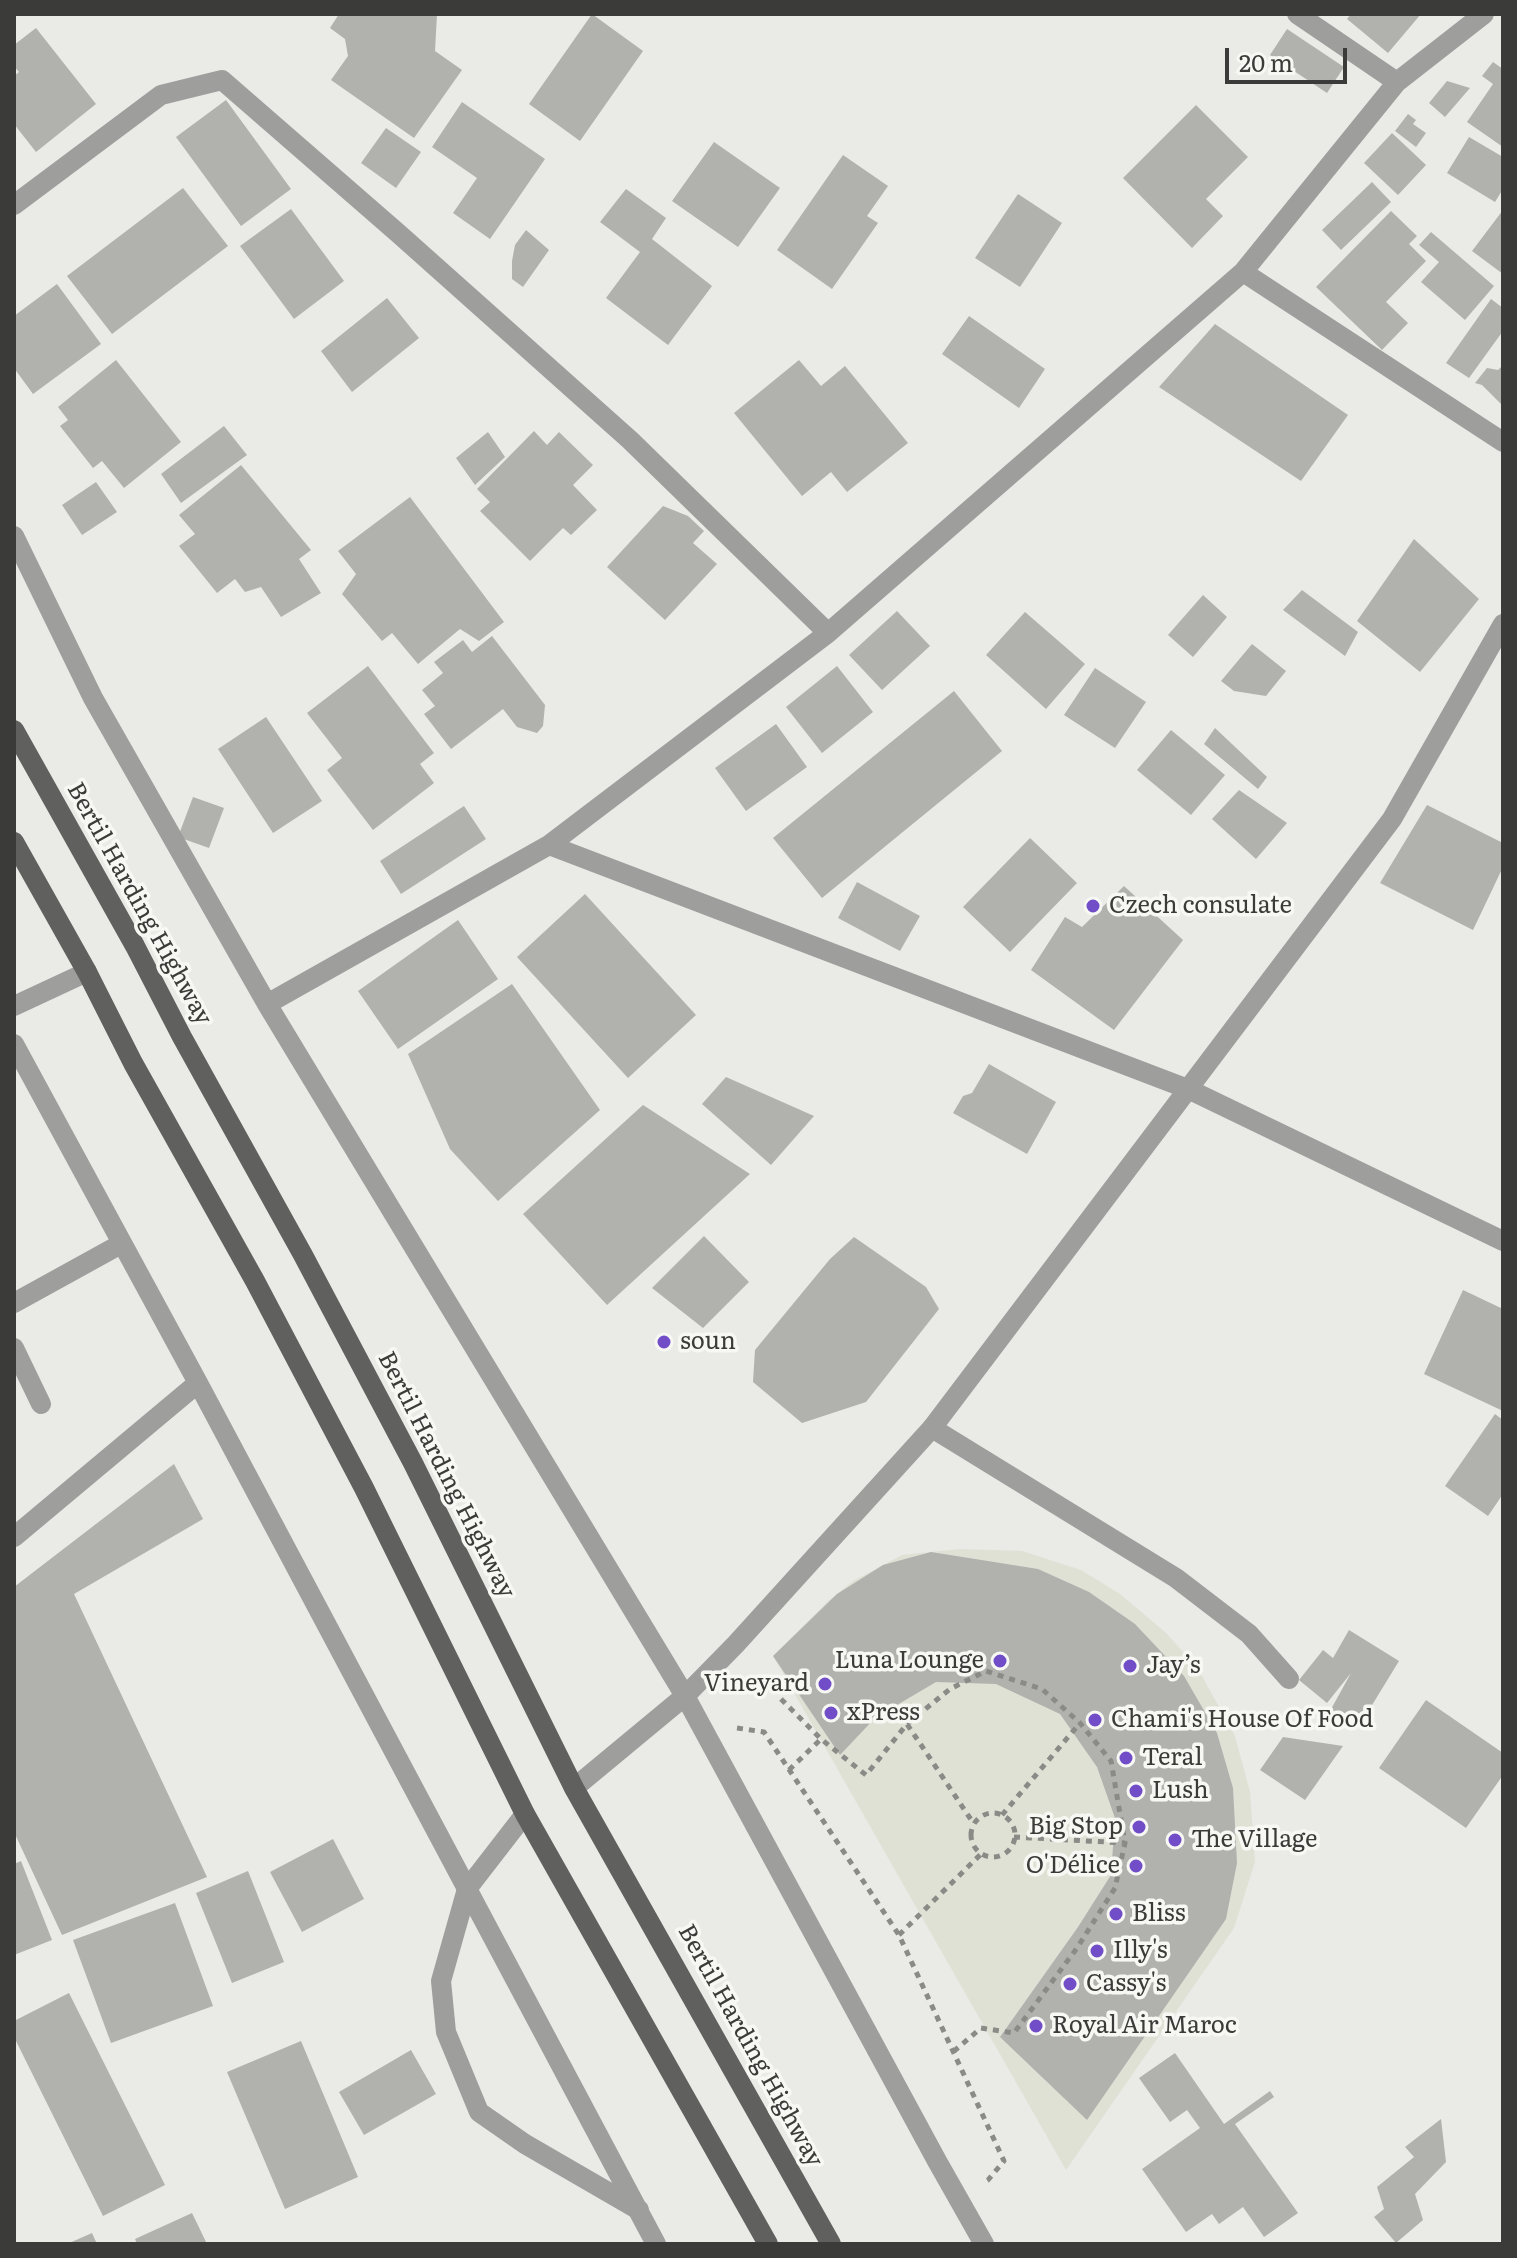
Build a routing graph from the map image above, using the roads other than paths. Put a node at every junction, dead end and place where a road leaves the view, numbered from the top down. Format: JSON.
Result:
{"nodes":[{"id":1,"x":1297,"y":14,"type":"edge"},
{"id":2,"x":1484,"y":14,"type":"edge"},
{"id":3,"x":1397,"y":82,"type":"junction"},
{"id":4,"x":14,"y":205,"type":"edge"},
{"id":5,"x":1243,"y":272,"type":"junction"},
{"id":6,"x":1503,"y":442,"type":"edge"},
{"id":7,"x":14,"y":536,"type":"edge"},
{"id":8,"x":1503,"y":624,"type":"edge"},
{"id":9,"x":828,"y":633,"type":"junction"},
{"id":10,"x":14,"y":730,"type":"edge"},
{"id":11,"x":14,"y":842,"type":"edge"},
{"id":12,"x":549,"y":845,"type":"junction"},
{"id":13,"x":87,"y":972,"type":"junction"},
{"id":14,"x":267,"y":1004,"type":"junction"},
{"id":15,"x":14,"y":1006,"type":"edge"},
{"id":16,"x":14,"y":1044,"type":"edge"},
{"id":17,"x":1188,"y":1089,"type":"junction"},
{"id":18,"x":1503,"y":1241,"type":"edge"},
{"id":19,"x":121,"y":1244,"type":"junction"},
{"id":20,"x":14,"y":1303,"type":"edge"},
{"id":21,"x":14,"y":1348,"type":"edge"},
{"id":22,"x":198,"y":1383,"type":"junction"},
{"id":23,"x":41,"y":1404,"type":"dead end"},
{"id":24,"x":932,"y":1428,"type":"junction"},
{"id":25,"x":14,"y":1537,"type":"edge"},
{"id":26,"x":1289,"y":1679,"type":"dead end"},
{"id":27,"x":685,"y":1696,"type":"junction"},
{"id":28,"x":574,"y":1788,"type":"junction"},
{"id":29,"x":525,"y":1814,"type":"junction"},
{"id":30,"x":467,"y":1889,"type":"junction"},
{"id":31,"x":639,"y":2210,"type":"junction"},
{"id":32,"x":656,"y":2244,"type":"edge"},
{"id":33,"x":768,"y":2244,"type":"edge"},
{"id":34,"x":831,"y":2244,"type":"edge"},
{"id":35,"x":984,"y":2244,"type":"edge"}],
"edges":[{"from":1,"to":3,"type":"street"},
{"from":2,"to":3,"type":"street"},
{"from":3,"to":5,"type":"street"},
{"from":4,"to":9,"type":"street"},
{"from":5,"to":6,"type":"street"},
{"from":5,"to":9,"type":"street"},
{"from":7,"to":14,"type":"street"},
{"from":8,"to":17,"type":"street"},
{"from":9,"to":12,"type":"street"},
{"from":10,"to":28,"type":"main road","name":"Bertil Harding Highway"},
{"from":11,"to":13,"type":"main road"},
{"from":12,"to":14,"type":"street"},
{"from":12,"to":17,"type":"street"},
{"from":13,"to":15,"type":"street"},
{"from":13,"to":29,"type":"main road"},
{"from":14,"to":27,"type":"street"},
{"from":16,"to":19,"type":"street"},
{"from":17,"to":18,"type":"street"},
{"from":17,"to":24,"type":"street"},
{"from":19,"to":20,"type":"street"},
{"from":19,"to":22,"type":"street"},
{"from":21,"to":23,"type":"street"},
{"from":22,"to":25,"type":"street"},
{"from":22,"to":30,"type":"street"},
{"from":24,"to":26,"type":"street"},
{"from":24,"to":27,"type":"street"},
{"from":27,"to":28,"type":"street"},
{"from":27,"to":35,"type":"street"},
{"from":28,"to":34,"type":"main road","name":"Bertil Harding Highway"},
{"from":29,"to":30,"type":"street"},
{"from":29,"to":33,"type":"main road"},
{"from":30,"to":31,"type":"street"},
{"from":30,"to":31,"type":"street"},
{"from":31,"to":32,"type":"street"}]}
